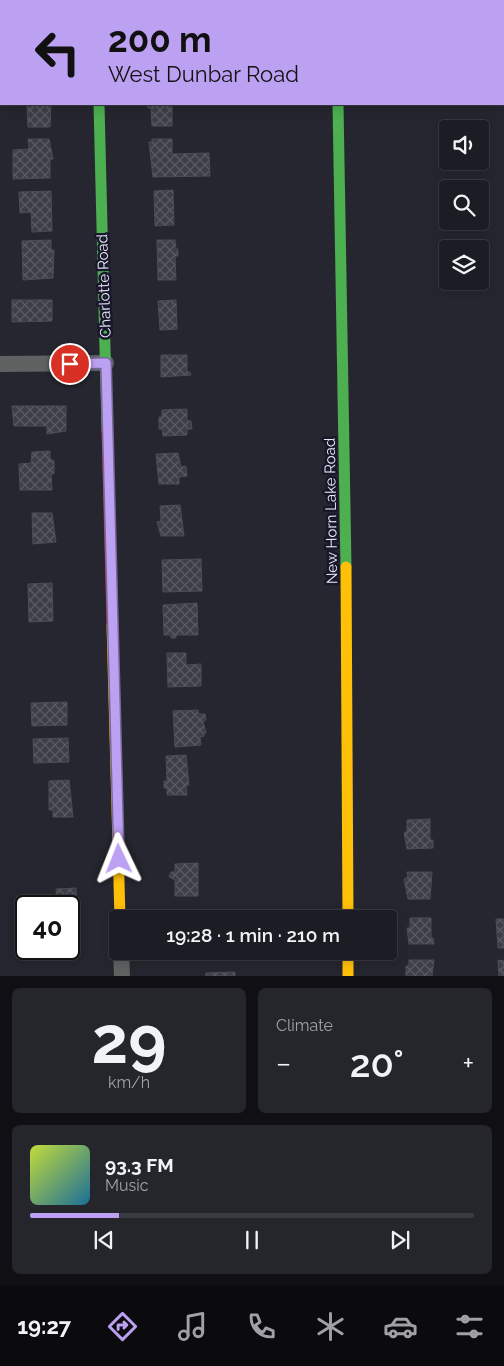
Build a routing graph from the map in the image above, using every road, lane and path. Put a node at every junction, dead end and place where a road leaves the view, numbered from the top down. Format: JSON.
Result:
{"nodes":[{"id":1,"x":99,"y":105,"type":"edge"},
{"id":2,"x":338,"y":105,"type":"edge"},
{"id":3,"x":106,"y":363,"type":"junction"},
{"id":4,"x":0,"y":364,"type":"edge"},
{"id":5,"x":120,"y":910,"type":"edge"},
{"id":6,"x":348,"y":910,"type":"edge"},
{"id":7,"x":121,"y":960,"type":"edge"},
{"id":8,"x":348,"y":960,"type":"edge"},
{"id":9,"x":122,"y":976,"type":"edge"},
{"id":10,"x":348,"y":976,"type":"edge"}],
"edges":[{"from":1,"to":3,"type":"main road","name":"Charlotte Road"},
{"from":2,"to":6,"type":"main road","name":"New Horn Lake Road"},
{"from":3,"to":4,"type":"street"},
{"from":3,"to":5,"type":"main road","name":"Charlotte Road"},
{"from":7,"to":9,"type":"street"},
{"from":8,"to":10,"type":"main road"}]}
